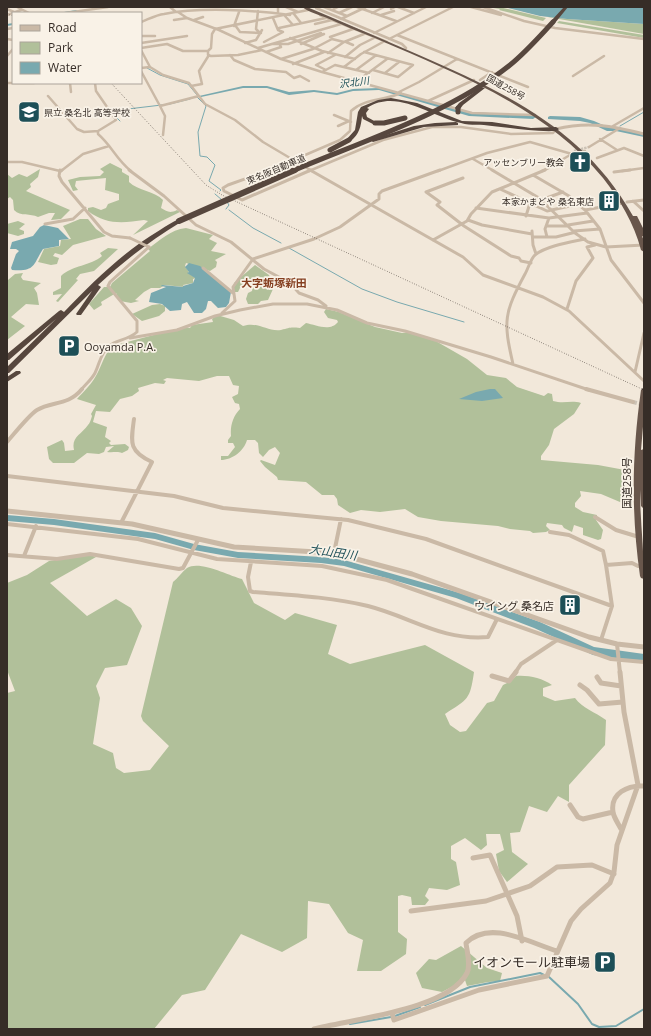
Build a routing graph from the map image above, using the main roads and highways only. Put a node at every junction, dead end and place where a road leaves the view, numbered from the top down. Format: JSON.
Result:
{"nodes":[{"id":1,"x":562,"y":7,"type":"edge"},
{"id":2,"x":566,"y":7,"type":"edge"},
{"id":3,"x":307,"y":8,"type":"edge"},
{"id":4,"x":330,"y":18,"type":"junction"},
{"id":5,"x":510,"y":66,"type":"junction"},
{"id":6,"x":448,"y":67,"type":"junction"},
{"id":7,"x":452,"y":99,"type":"junction"},
{"id":8,"x":479,"y":124,"type":"junction"},
{"id":9,"x":463,"y":125,"type":"junction"},
{"id":10,"x":558,"y":129,"type":"junction"},
{"id":11,"x":303,"y":167,"type":"junction"},
{"id":12,"x":290,"y":169,"type":"junction"},
{"id":13,"x":625,"y":203,"type":"junction"},
{"id":14,"x":178,"y":220,"type":"junction"},
{"id":15,"x":644,"y":235,"type":"edge"},
{"id":16,"x":643,"y":245,"type":"edge"},
{"id":17,"x":644,"y":250,"type":"edge"},
{"id":18,"x":131,"y":252,"type":"junction"},
{"id":19,"x":64,"y":310,"type":"junction"},
{"id":20,"x":79,"y":314,"type":"dead end"},
{"id":21,"x":7,"y":358,"type":"edge"},
{"id":22,"x":7,"y":365,"type":"edge"},
{"id":23,"x":7,"y":370,"type":"edge"},
{"id":24,"x":18,"y":373,"type":"dead end"},
{"id":25,"x":7,"y":380,"type":"edge"},
{"id":26,"x":644,"y":390,"type":"edge"},
{"id":27,"x":644,"y":394,"type":"edge"},
{"id":28,"x":644,"y":451,"type":"edge"},
{"id":29,"x":644,"y":506,"type":"edge"},
{"id":30,"x":644,"y":576,"type":"edge"}],
"edges":[{"from":1,"to":7,"type":"highway","name":"東名阪自動車道","bridge":true},
{"from":2,"to":5,"type":"highway","name":"東名阪自動車道","bridge":true},
{"from":3,"to":4,"type":"highway","name":"国道258号"},
{"from":4,"to":6,"type":"highway","name":"国道258号"},
{"from":4,"to":6,"type":"highway","name":"国道258号"},
{"from":5,"to":8,"type":"highway","bridge":true},
{"from":5,"to":11,"type":"highway","name":"東名阪自動車道","bridge":true},
{"from":6,"to":10,"type":"highway","name":"国道258号"},
{"from":6,"to":10,"type":"highway","name":"国道258号"},
{"from":7,"to":9,"type":"highway","bridge":true},
{"from":7,"to":12,"type":"highway","name":"東名阪自動車道","bridge":true},
{"from":8,"to":10,"type":"highway"},
{"from":8,"to":12,"type":"highway","bridge":true},
{"from":9,"to":10,"type":"highway"},
{"from":9,"to":11,"type":"highway","bridge":true},
{"from":10,"to":13,"type":"highway","name":"国道258号"},
{"from":11,"to":14,"type":"highway","name":"東名阪自動車道","bridge":true},
{"from":12,"to":14,"type":"highway","name":"東名阪自動車道","bridge":true},
{"from":13,"to":15,"type":"highway","name":"国道258号"},
{"from":13,"to":16,"type":"highway","name":"国道258号"},
{"from":14,"to":18,"type":"highway","name":"東名阪自動車道"},
{"from":14,"to":19,"type":"highway","name":"東名阪自動車道"},
{"from":16,"to":17,"type":"highway","name":"国道258号"},
{"from":18,"to":20,"type":"highway"},
{"from":18,"to":23,"type":"highway","name":"東名阪自動車道"},
{"from":19,"to":21,"type":"highway"},
{"from":19,"to":22,"type":"highway","name":"東名阪自動車道"},
{"from":24,"to":25,"type":"highway"},
{"from":26,"to":27,"type":"highway","name":"国道258号"},
{"from":27,"to":30,"type":"highway","name":"国道258号"},
{"from":28,"to":29,"type":"highway","name":"国道258号"}]}
